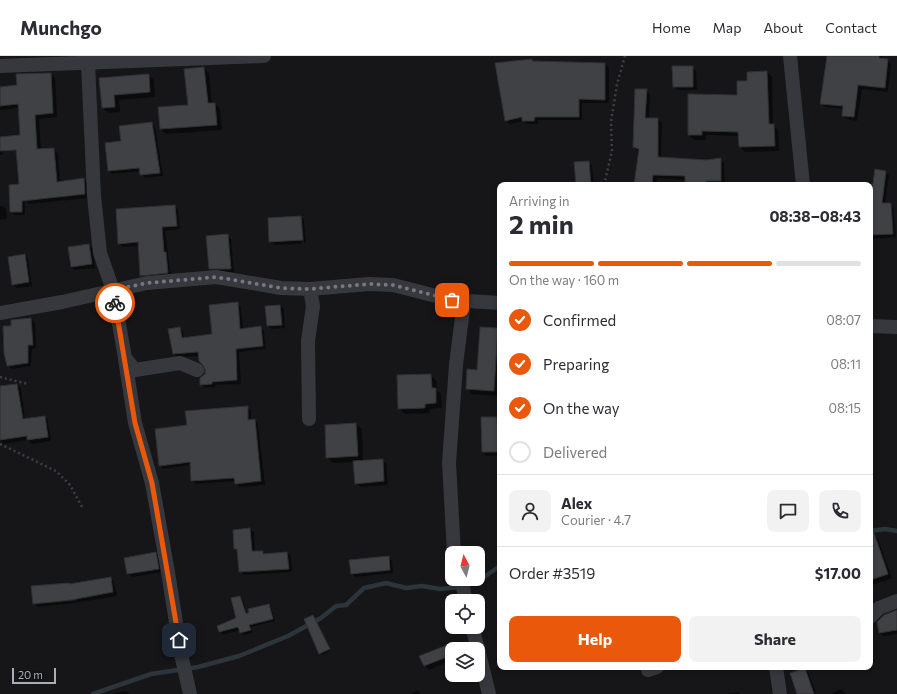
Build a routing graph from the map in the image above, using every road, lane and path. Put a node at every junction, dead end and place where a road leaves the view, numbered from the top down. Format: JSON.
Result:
{"nodes":[{"id":1,"x":264,"y":56,"type":"edge"},
{"id":2,"x":625,"y":56,"type":"edge"},
{"id":3,"x":790,"y":56,"type":"edge"},
{"id":4,"x":88,"y":63,"type":"junction"},
{"id":5,"x":0,"y":66,"type":"edge"},
{"id":6,"x":605,"y":182,"type":"edge"},
{"id":7,"x":803,"y":182,"type":"edge"},
{"id":8,"x":310,"y":289,"type":"junction"},
{"id":9,"x":113,"y":290,"type":"junction"},
{"id":10,"x":464,"y":301,"type":"junction"},
{"id":11,"x":497,"y":304,"type":"edge"},
{"id":12,"x":0,"y":313,"type":"edge"},
{"id":13,"x":873,"y":326,"type":"edge"},
{"id":14,"x":897,"y":327,"type":"edge"},
{"id":15,"x":125,"y":358,"type":"junction"},
{"id":16,"x":197,"y":370,"type":"dead end"},
{"id":17,"x":0,"y":377,"type":"edge"},
{"id":18,"x":28,"y":384,"type":"dead end"},
{"id":19,"x":309,"y":419,"type":"dead end"},
{"id":20,"x":0,"y":444,"type":"edge"},
{"id":21,"x":82,"y":507,"type":"dead end"},
{"id":22,"x":454,"y":546,"type":"edge"},
{"id":23,"x":897,"y":601,"type":"edge"},
{"id":24,"x":873,"y":614,"type":"edge"},
{"id":25,"x":776,"y":670,"type":"edge"},
{"id":26,"x":485,"y":678,"type":"edge"},
{"id":27,"x":190,"y":694,"type":"edge"},
{"id":28,"x":489,"y":694,"type":"edge"},
{"id":29,"x":780,"y":694,"type":"edge"}],
"edges":[{"from":1,"to":4,"type":"street"},
{"from":2,"to":6,"type":"path"},
{"from":3,"to":7,"type":"street"},
{"from":4,"to":5,"type":"street"},
{"from":4,"to":9,"type":"street"},
{"from":8,"to":9,"type":"street"},
{"from":8,"to":10,"type":"street"},
{"from":8,"to":19,"type":"street"},
{"from":9,"to":12,"type":"street"},
{"from":9,"to":15,"type":"street"},
{"from":10,"to":11,"type":"street"},
{"from":10,"to":22,"type":"street"},
{"from":13,"to":14,"type":"street"},
{"from":15,"to":16,"type":"street"},
{"from":15,"to":27,"type":"street"},
{"from":17,"to":18,"type":"path"},
{"from":20,"to":21,"type":"path"},
{"from":23,"to":24,"type":"street"},
{"from":25,"to":29,"type":"street"},
{"from":26,"to":28,"type":"street"}]}
